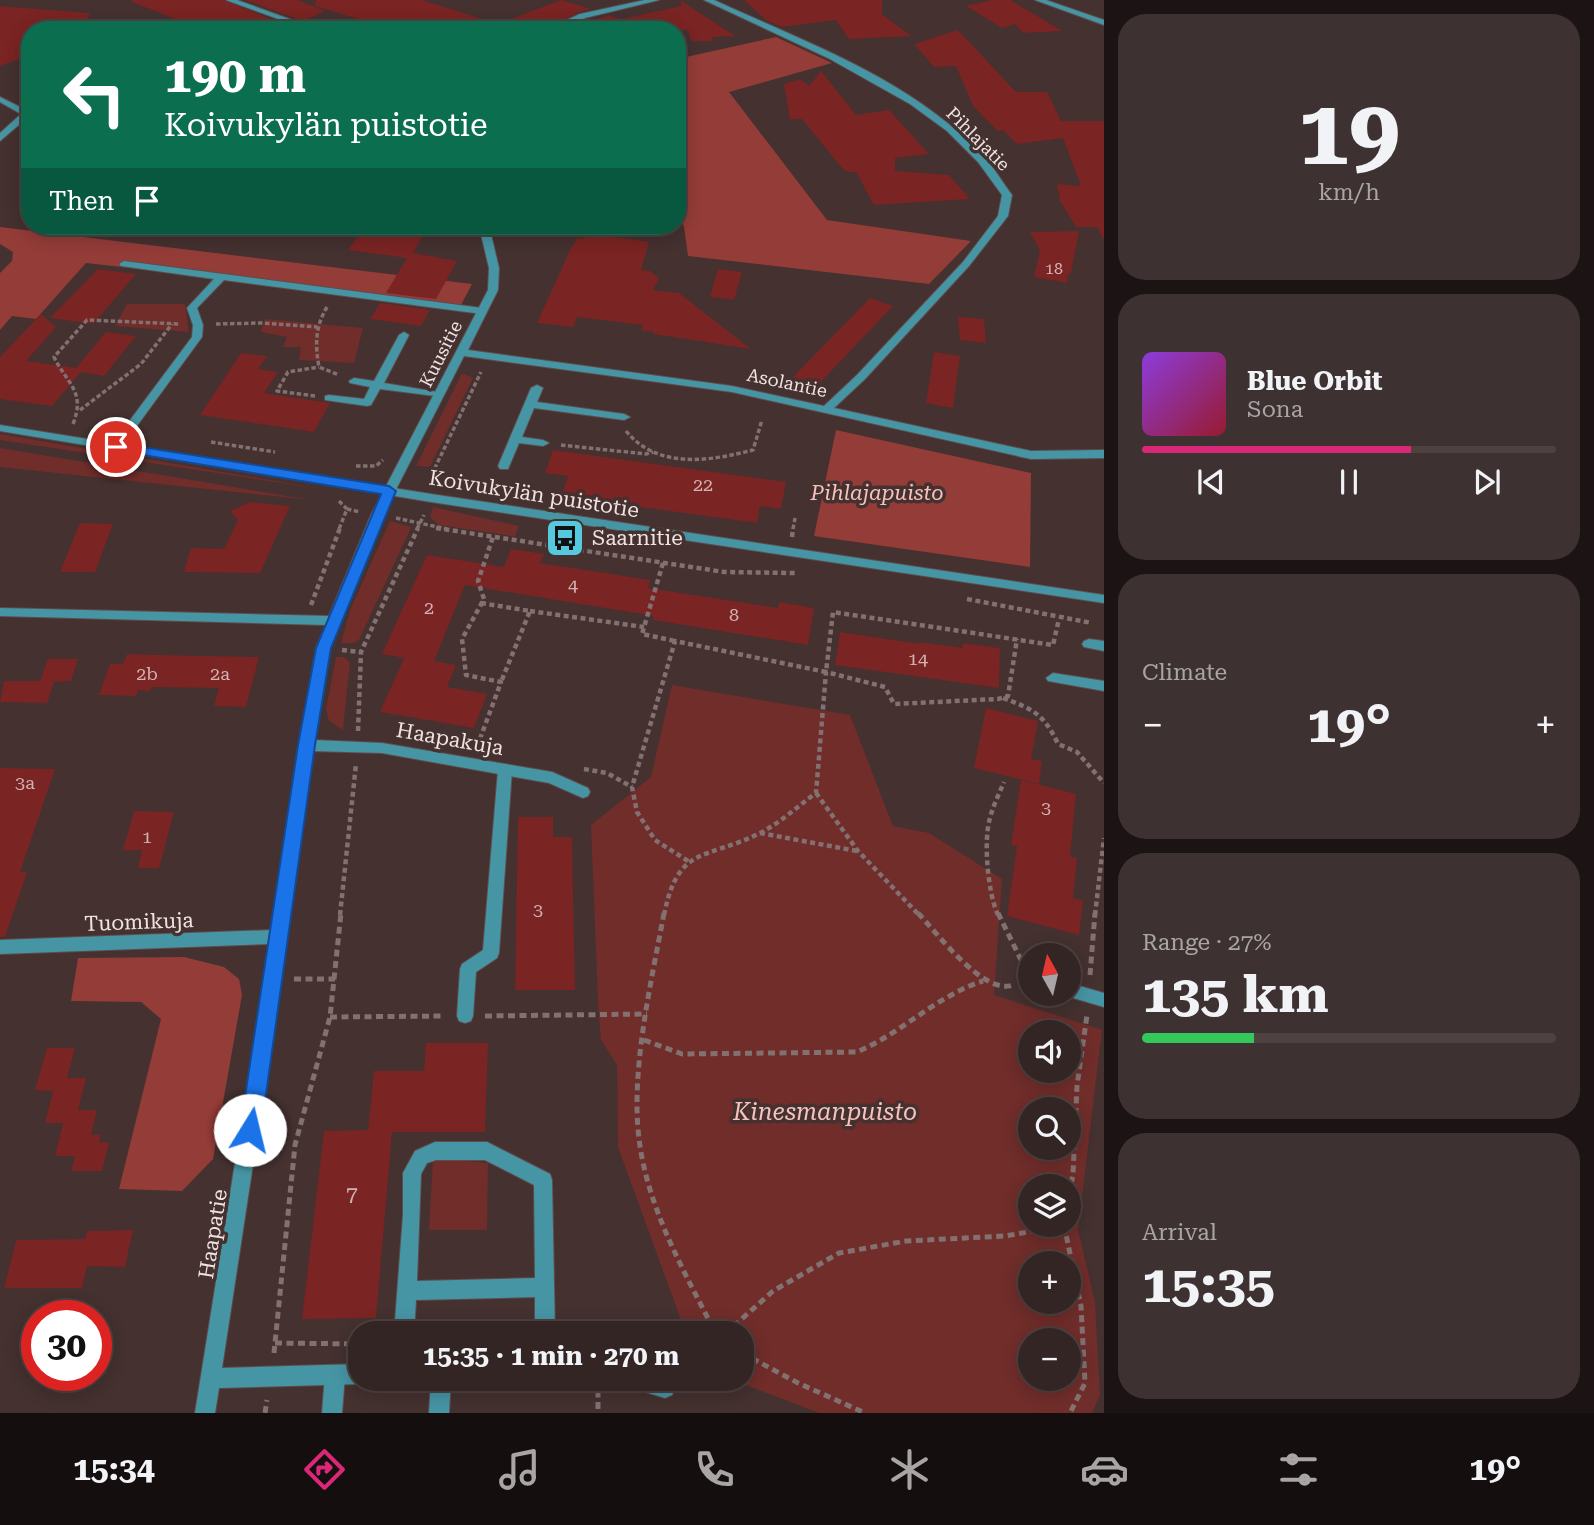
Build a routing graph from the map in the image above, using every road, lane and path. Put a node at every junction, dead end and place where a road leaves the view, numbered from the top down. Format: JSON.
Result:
{"nodes":[{"id":1,"x":230,"y":0,"type":"edge"},
{"id":2,"x":655,"y":0,"type":"edge"},
{"id":3,"x":708,"y":0,"type":"edge"},
{"id":4,"x":1039,"y":0,"type":"edge"},
{"id":5,"x":290,"y":21,"type":"edge"},
{"id":6,"x":570,"y":21,"type":"edge"},
{"id":7,"x":1104,"y":23,"type":"edge"},
{"id":8,"x":0,"y":99,"type":"edge"},
{"id":9,"x":21,"y":111,"type":"edge"},
{"id":10,"x":21,"y":121,"type":"edge"},
{"id":11,"x":0,"y":138,"type":"edge"},
{"id":12,"x":486,"y":235,"type":"edge"},
{"id":13,"x":124,"y":264,"type":"dead end"},
{"id":14,"x":222,"y":277,"type":"junction"},
{"id":15,"x":337,"y":292,"type":"junction"},
{"id":16,"x":482,"y":311,"type":"junction"},
{"id":17,"x":172,"y":324,"type":"junction"},
{"id":18,"x":198,"y":325,"type":"junction"},
{"id":19,"x":317,"y":327,"type":"junction"},
{"id":20,"x":404,"y":335,"type":"dead end"},
{"id":21,"x":461,"y":352,"type":"junction"},
{"id":22,"x":318,"y":367,"type":"junction"},
{"id":23,"x":481,"y":372,"type":"dead end"},
{"id":24,"x":354,"y":381,"type":"dead end"},
{"id":25,"x":377,"y":385,"type":"junction"},
{"id":26,"x":537,"y":388,"type":"dead end"},
{"id":27,"x":439,"y":396,"type":"junction"},
{"id":28,"x":329,"y":398,"type":"junction"},
{"id":29,"x":530,"y":404,"type":"junction"},
{"id":30,"x":827,"y":409,"type":"junction"},
{"id":31,"x":80,"y":411,"type":"junction"},
{"id":32,"x":624,"y":416,"type":"joint"},
{"id":33,"x":762,"y":420,"type":"dead end"},
{"id":34,"x":72,"y":426,"type":"dead end"},
{"id":35,"x":0,"y":428,"type":"edge"},
{"id":36,"x":515,"y":439,"type":"junction"},
{"id":37,"x":543,"y":443,"type":"joint"},
{"id":38,"x":116,"y":447,"type":"junction"},
{"id":39,"x":656,"y":452,"type":"junction"},
{"id":40,"x":1104,"y":454,"type":"edge"},
{"id":41,"x":386,"y":457,"type":"dead end"},
{"id":42,"x":504,"y":466,"type":"dead end"},
{"id":43,"x":341,"y":483,"type":"junction"},
{"id":44,"x":389,"y":491,"type":"junction"},
{"id":45,"x":431,"y":498,"type":"junction"},
{"id":46,"x":347,"y":509,"type":"junction"},
{"id":47,"x":377,"y":514,"type":"junction"},
{"id":48,"x":421,"y":522,"type":"junction"},
{"id":49,"x":493,"y":537,"type":"junction"},
{"id":50,"x":663,"y":563,"type":"junction"},
{"id":51,"x":797,"y":573,"type":"dead end"},
{"id":52,"x":966,"y":599,"type":"dead end"},
{"id":53,"x":1104,"y":599,"type":"edge"},
{"id":54,"x":481,"y":603,"type":"junction"},
{"id":55,"x":530,"y":611,"type":"junction"},
{"id":56,"x":0,"y":612,"type":"edge"},
{"id":57,"x":1059,"y":618,"type":"junction"},
{"id":58,"x":304,"y":620,"type":"junction"},
{"id":59,"x":334,"y":621,"type":"junction"},
{"id":60,"x":1104,"y":625,"type":"edge"},
{"id":61,"x":644,"y":628,"type":"junction"},
{"id":62,"x":1017,"y":639,"type":"junction"},
{"id":63,"x":675,"y":641,"type":"junction"},
{"id":64,"x":1089,"y":644,"type":"dead end"},
{"id":65,"x":1104,"y":646,"type":"edge"},
{"id":66,"x":826,"y":673,"type":"junction"},
{"id":67,"x":1053,"y":678,"type":"dead end"},
{"id":68,"x":501,"y":682,"type":"junction"},
{"id":69,"x":1104,"y":686,"type":"edge"},
{"id":70,"x":1003,"y":698,"type":"junction"},
{"id":71,"x":306,"y":745,"type":"junction"},
{"id":72,"x":357,"y":747,"type":"junction"},
{"id":73,"x":477,"y":750,"type":"dead end"},
{"id":74,"x":505,"y":770,"type":"junction"},
{"id":75,"x":1004,"y":782,"type":"dead end"},
{"id":76,"x":1104,"y":783,"type":"edge"},
{"id":77,"x":583,"y":792,"type":"dead end"},
{"id":78,"x":816,"y":793,"type":"junction"},
{"id":79,"x":760,"y":833,"type":"junction"},
{"id":80,"x":1104,"y":838,"type":"edge"},
{"id":81,"x":858,"y":852,"type":"junction"},
{"id":82,"x":688,"y":861,"type":"junction"},
{"id":83,"x":278,"y":937,"type":"junction"},
{"id":84,"x":0,"y":947,"type":"edge"},
{"id":85,"x":1018,"y":955,"type":"edge"},
{"id":86,"x":273,"y":979,"type":"junction"},
{"id":87,"x":335,"y":979,"type":"junction"},
{"id":88,"x":983,"y":981,"type":"junction"},
{"id":89,"x":1018,"y":983,"type":"edge"},
{"id":90,"x":1097,"y":998,"type":"edge"},
{"id":91,"x":465,"y":1016,"type":"dead end"},
{"id":92,"x":644,"y":1040,"type":"junction"},
{"id":93,"x":1073,"y":1174,"type":"edge"},
{"id":94,"x":1018,"y":1233,"type":"edge"},
{"id":95,"x":1065,"y":1237,"type":"edge"},
{"id":96,"x":545,"y":1287,"type":"junction"},
{"id":97,"x":406,"y":1291,"type":"junction"},
{"id":98,"x":405,"y":1321,"type":"edge"},
{"id":99,"x":545,"y":1321,"type":"edge"},
{"id":100,"x":710,"y":1321,"type":"edge"},
{"id":101,"x":740,"y":1321,"type":"edge"},
{"id":102,"x":275,"y":1343,"type":"junction"},
{"id":103,"x":348,"y":1344,"type":"edge"},
{"id":104,"x":754,"y":1360,"type":"edge"},
{"id":105,"x":348,"y":1374,"type":"edge"},
{"id":106,"x":335,"y":1375,"type":"junction"},
{"id":107,"x":270,"y":1377,"type":"junction"},
{"id":108,"x":212,"y":1378,"type":"junction"},
{"id":109,"x":440,"y":1391,"type":"edge"},
{"id":110,"x":598,"y":1391,"type":"edge"},
{"id":111,"x":205,"y":1413,"type":"edge"},
{"id":112,"x":265,"y":1413,"type":"edge"},
{"id":113,"x":332,"y":1413,"type":"edge"},
{"id":114,"x":439,"y":1413,"type":"edge"},
{"id":115,"x":598,"y":1413,"type":"edge"},
{"id":116,"x":865,"y":1413,"type":"edge"},
{"id":117,"x":1070,"y":1413,"type":"edge"}],
"edges":[{"from":1,"to":5,"type":"street"},
{"from":2,"to":6,"type":"street"},
{"from":3,"to":30,"type":"street","name":"Pihlajatie"},
{"from":4,"to":7,"type":"street"},
{"from":8,"to":9,"type":"street"},
{"from":10,"to":11,"type":"street"},
{"from":12,"to":16,"type":"street","name":"Kuusitie"},
{"from":13,"to":14,"type":"street"},
{"from":14,"to":15,"type":"street"},
{"from":14,"to":18,"type":"street"},
{"from":15,"to":16,"type":"street"},
{"from":15,"to":19,"type":"path"},
{"from":16,"to":21,"type":"street","name":"Kuusitie"},
{"from":17,"to":18,"type":"path"},
{"from":17,"to":31,"type":"path"},
{"from":17,"to":31,"type":"path"},
{"from":18,"to":19,"type":"path"},
{"from":18,"to":38,"type":"street"},
{"from":19,"to":22,"type":"path"},
{"from":20,"to":25,"type":"street"},
{"from":21,"to":27,"type":"street","name":"Kuusitie"},
{"from":21,"to":30,"type":"street","name":"Asolantie"},
{"from":22,"to":28,"type":"path"},
{"from":22,"to":28,"type":"path"},
{"from":23,"to":45,"type":"path"},
{"from":24,"to":25,"type":"street"},
{"from":25,"to":27,"type":"street"},
{"from":25,"to":28,"type":"street"},
{"from":26,"to":29,"type":"street"},
{"from":27,"to":44,"type":"street","name":"Kuusitie"},
{"from":29,"to":32,"type":"street"},
{"from":29,"to":36,"type":"street"},
{"from":30,"to":40,"type":"street","name":"Asolantie"},
{"from":31,"to":34,"type":"path"},
{"from":32,"to":39,"type":"path"},
{"from":33,"to":39,"type":"path"},
{"from":35,"to":38,"type":"street","name":"Koivukylän puistotie"},
{"from":36,"to":37,"type":"street"},
{"from":36,"to":42,"type":"street"},
{"from":37,"to":39,"type":"path"},
{"from":38,"to":43,"type":"street","name":"Koivukylän puistotie"},
{"from":41,"to":43,"type":"path"},
{"from":43,"to":44,"type":"street","name":"Koivukylän puistotie"},
{"from":43,"to":46,"type":"path"},
{"from":44,"to":45,"type":"street","name":"Koivukylän puistotie"},
{"from":44,"to":47,"type":"street","name":"Haapatie"},
{"from":45,"to":48,"type":"path"},
{"from":45,"to":53,"type":"street","name":"Koivukylän puistotie"},
{"from":46,"to":47,"type":"path"},
{"from":46,"to":58,"type":"path"},
{"from":47,"to":48,"type":"path"},
{"from":47,"to":59,"type":"street","name":"Haapatie"},
{"from":48,"to":49,"type":"path"},
{"from":48,"to":72,"type":"path"},
{"from":49,"to":50,"type":"path"},
{"from":49,"to":54,"type":"path"},
{"from":50,"to":51,"type":"path"},
{"from":50,"to":61,"type":"path"},
{"from":52,"to":57,"type":"path"},
{"from":54,"to":55,"type":"path"},
{"from":54,"to":68,"type":"path"},
{"from":55,"to":61,"type":"path"},
{"from":55,"to":68,"type":"path"},
{"from":56,"to":58,"type":"street"},
{"from":57,"to":60,"type":"path"},
{"from":57,"to":62,"type":"path"},
{"from":58,"to":59,"type":"street"},
{"from":59,"to":71,"type":"street","name":"Haapatie"},
{"from":61,"to":63,"type":"path"},
{"from":62,"to":66,"type":"path"},
{"from":62,"to":70,"type":"path"},
{"from":63,"to":66,"type":"path"},
{"from":63,"to":82,"type":"path"},
{"from":64,"to":65,"type":"street"},
{"from":66,"to":70,"type":"path"},
{"from":66,"to":78,"type":"path"},
{"from":67,"to":69,"type":"street"},
{"from":68,"to":73,"type":"path"},
{"from":70,"to":76,"type":"path"},
{"from":71,"to":72,"type":"street","name":"Haapakuja"},
{"from":71,"to":83,"type":"street","name":"Haapatie"},
{"from":72,"to":74,"type":"street","name":"Haapakuja"},
{"from":72,"to":87,"type":"path"},
{"from":74,"to":77,"type":"street","name":"Haapakuja"},
{"from":74,"to":91,"type":"street"},
{"from":75,"to":85,"type":"path"},
{"from":78,"to":79,"type":"path"},
{"from":78,"to":81,"type":"path"},
{"from":79,"to":81,"type":"path"},
{"from":79,"to":82,"type":"path"},
{"from":80,"to":90,"type":"path"},
{"from":81,"to":88,"type":"path"},
{"from":82,"to":92,"type":"path"},
{"from":83,"to":84,"type":"street","name":"Tuomikuja"},
{"from":83,"to":86,"type":"street","name":"Haapatie"},
{"from":86,"to":87,"type":"path"},
{"from":86,"to":108,"type":"street","name":"Haapatie"},
{"from":87,"to":102,"type":"path"},
{"from":88,"to":89,"type":"path"},
{"from":88,"to":92,"type":"path"},
{"from":90,"to":93,"type":"path"},
{"from":92,"to":100,"type":"path"},
{"from":94,"to":101,"type":"path"},
{"from":95,"to":117,"type":"path"},
{"from":96,"to":97,"type":"street"},
{"from":96,"to":97,"type":"street"},
{"from":96,"to":99,"type":"street"},
{"from":97,"to":98,"type":"street"},
{"from":102,"to":103,"type":"path"},
{"from":102,"to":107,"type":"path"},
{"from":104,"to":116,"type":"path"},
{"from":105,"to":106,"type":"street"},
{"from":106,"to":107,"type":"street"},
{"from":106,"to":113,"type":"street"},
{"from":107,"to":108,"type":"street"},
{"from":107,"to":112,"type":"path"},
{"from":108,"to":111,"type":"street","name":"Haapatie"},
{"from":109,"to":114,"type":"street"},
{"from":110,"to":115,"type":"path"}]}
